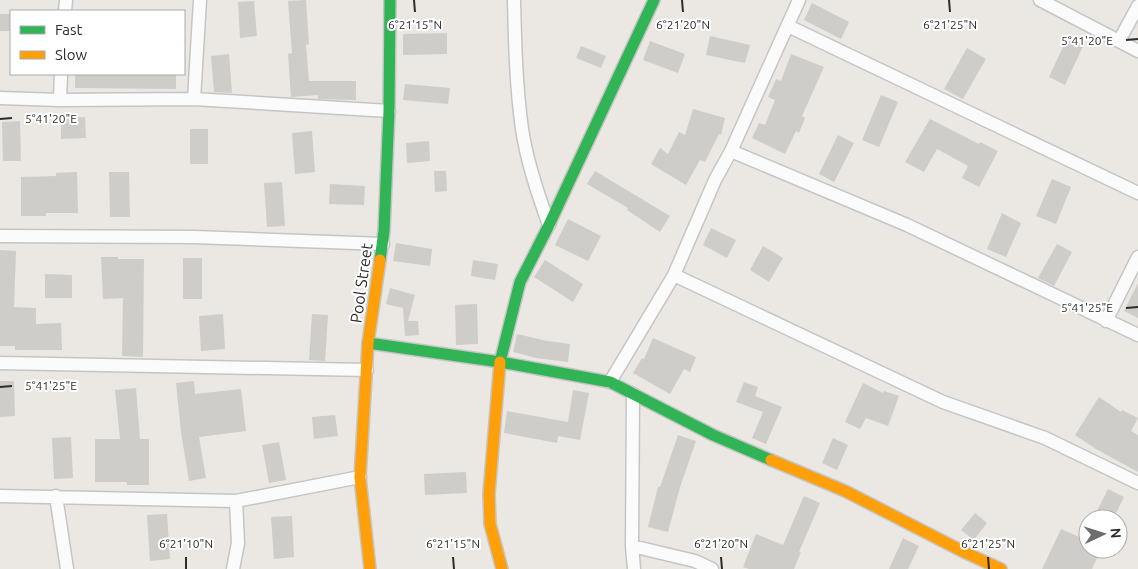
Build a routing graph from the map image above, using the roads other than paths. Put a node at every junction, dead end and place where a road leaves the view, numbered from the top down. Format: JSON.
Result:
{"nodes":[{"id":1,"x":200,"y":0,"type":"edge"},
{"id":2,"x":390,"y":0,"type":"edge"},
{"id":3,"x":514,"y":0,"type":"edge"},
{"id":4,"x":654,"y":0,"type":"edge"},
{"id":5,"x":799,"y":0,"type":"edge"},
{"id":6,"x":1040,"y":0,"type":"edge"},
{"id":7,"x":1138,"y":6,"type":"edge"},
{"id":8,"x":788,"y":26,"type":"junction"},
{"id":9,"x":1119,"y":41,"type":"junction"},
{"id":10,"x":1138,"y":51,"type":"edge"},
{"id":11,"x":61,"y":75,"type":"edge"},
{"id":12,"x":0,"y":98,"type":"edge"},
{"id":13,"x":194,"y":99,"type":"junction"},
{"id":14,"x":60,"y":100,"type":"junction"},
{"id":15,"x":390,"y":112,"type":"junction"},
{"id":16,"x":731,"y":151,"type":"junction"},
{"id":17,"x":1138,"y":193,"type":"edge"},
{"id":18,"x":549,"y":225,"type":"junction"},
{"id":19,"x":0,"y":236,"type":"edge"},
{"id":20,"x":383,"y":244,"type":"junction"},
{"id":21,"x":1138,"y":257,"type":"edge"},
{"id":22,"x":674,"y":275,"type":"junction"},
{"id":23,"x":1106,"y":321,"type":"junction"},
{"id":24,"x":1138,"y":335,"type":"edge"},
{"id":25,"x":368,"y":343,"type":"junction"},
{"id":26,"x":500,"y":362,"type":"junction"},
{"id":27,"x":0,"y":363,"type":"edge"},
{"id":28,"x":366,"y":370,"type":"junction"},
{"id":29,"x":610,"y":382,"type":"junction"},
{"id":30,"x":633,"y":394,"type":"junction"},
{"id":31,"x":360,"y":477,"type":"junction"},
{"id":32,"x":1138,"y":483,"type":"edge"},
{"id":33,"x":0,"y":496,"type":"edge"},
{"id":34,"x":56,"y":496,"type":"junction"},
{"id":35,"x":236,"y":501,"type":"junction"},
{"id":36,"x":632,"y":546,"type":"junction"},
{"id":37,"x":67,"y":569,"type":"edge"},
{"id":38,"x":233,"y":569,"type":"edge"},
{"id":39,"x":370,"y":569,"type":"edge"},
{"id":40,"x":502,"y":569,"type":"edge"},
{"id":41,"x":634,"y":569,"type":"edge"},
{"id":42,"x":712,"y":569,"type":"edge"},
{"id":43,"x":1001,"y":569,"type":"edge"}],
"edges":[{"from":1,"to":13,"type":"street"},
{"from":2,"to":15,"type":"street","name":"Pool Street"},
{"from":3,"to":18,"type":"street"},
{"from":4,"to":18,"type":"street"},
{"from":5,"to":8,"type":"street"},
{"from":6,"to":9,"type":"street"},
{"from":7,"to":9,"type":"street"},
{"from":8,"to":16,"type":"street"},
{"from":8,"to":17,"type":"street"},
{"from":9,"to":10,"type":"street"},
{"from":11,"to":14,"type":"street"},
{"from":12,"to":14,"type":"street"},
{"from":13,"to":14,"type":"street"},
{"from":13,"to":15,"type":"street"},
{"from":15,"to":20,"type":"street","name":"Pool Street"},
{"from":16,"to":22,"type":"street"},
{"from":16,"to":23,"type":"street"},
{"from":18,"to":26,"type":"street"},
{"from":19,"to":20,"type":"street"},
{"from":20,"to":25,"type":"street","name":"Pool Street"},
{"from":21,"to":23,"type":"street"},
{"from":22,"to":29,"type":"street"},
{"from":22,"to":32,"type":"street"},
{"from":23,"to":24,"type":"street"},
{"from":25,"to":26,"type":"street"},
{"from":25,"to":28,"type":"street","name":"Pool Street"},
{"from":26,"to":29,"type":"street"},
{"from":26,"to":40,"type":"street"},
{"from":27,"to":28,"type":"street"},
{"from":28,"to":31,"type":"street","name":"Pool Street"},
{"from":29,"to":30,"type":"street"},
{"from":30,"to":36,"type":"street"},
{"from":30,"to":43,"type":"street"},
{"from":31,"to":35,"type":"street"},
{"from":31,"to":39,"type":"street","name":"Pool Street"},
{"from":33,"to":34,"type":"street"},
{"from":34,"to":35,"type":"street"},
{"from":34,"to":37,"type":"street"},
{"from":35,"to":38,"type":"street"},
{"from":36,"to":41,"type":"street"},
{"from":36,"to":42,"type":"street"}]}
